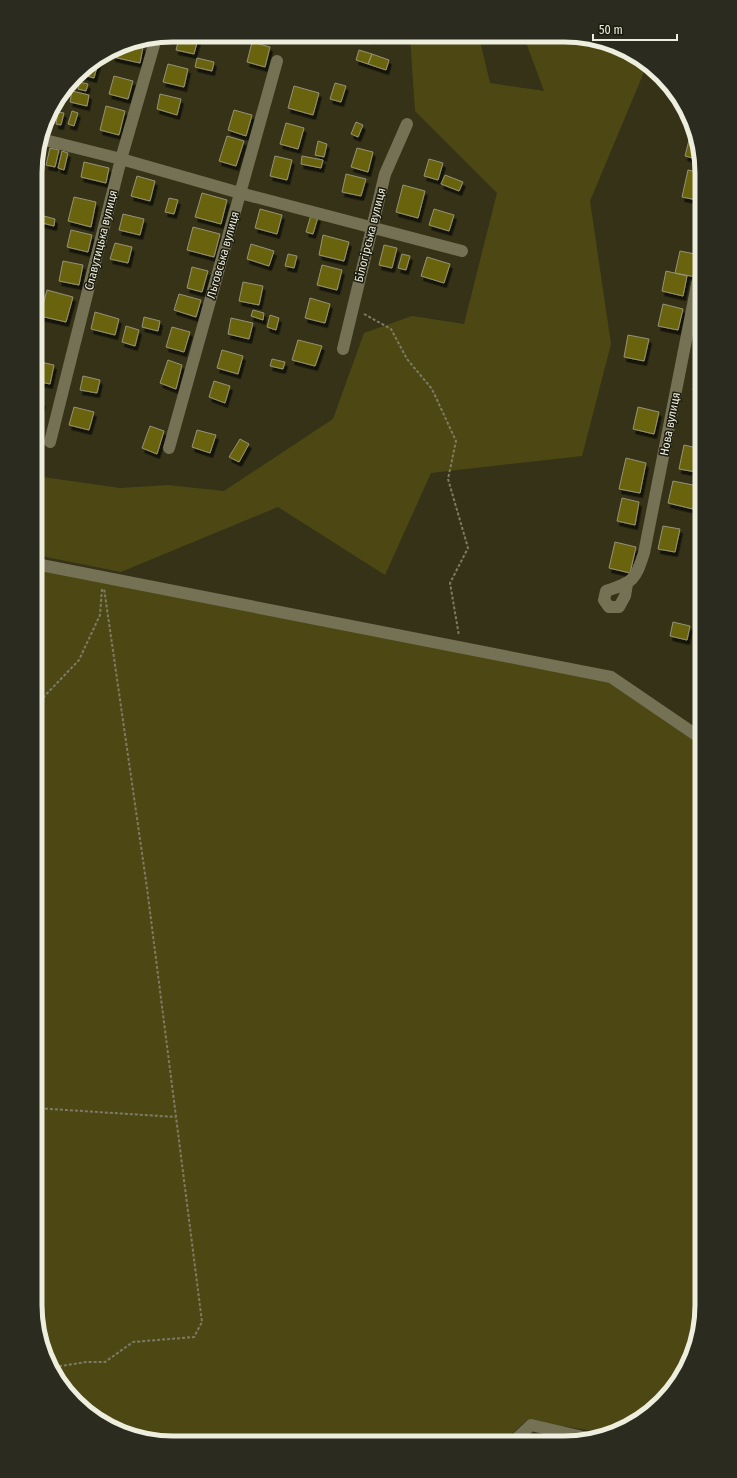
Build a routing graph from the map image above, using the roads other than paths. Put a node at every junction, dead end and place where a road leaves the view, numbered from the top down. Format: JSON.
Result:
{"nodes":[{"id":1,"x":154,"y":44,"type":"edge"},
{"id":2,"x":277,"y":61,"type":"dead end"},
{"id":3,"x":407,"y":124,"type":"dead end"},
{"id":4,"x":46,"y":140,"type":"edge"},
{"id":5,"x":121,"y":159,"type":"junction"},
{"id":6,"x":240,"y":193,"type":"junction"},
{"id":7,"x":371,"y":227,"type":"junction"},
{"id":8,"x":462,"y":251,"type":"dead end"},
{"id":9,"x":695,"y":295,"type":"edge"},
{"id":10,"x":342,"y":349,"type":"dead end"},
{"id":11,"x":50,"y":442,"type":"dead end"},
{"id":12,"x":169,"y":448,"type":"dead end"},
{"id":13,"x":42,"y":565,"type":"edge"},
{"id":14,"x":627,"y":584,"type":"dead end"},
{"id":15,"x":695,"y":733,"type":"edge"},
{"id":16,"x":578,"y":1435,"type":"edge"},
{"id":17,"x":519,"y":1436,"type":"edge"}],
"edges":[{"from":1,"to":5,"type":"street","name":"Славутицька вулиця"},
{"from":2,"to":6,"type":"street","name":"Льговська вулиця"},
{"from":3,"to":7,"type":"street","name":"Білогірська вулиця"},
{"from":4,"to":5,"type":"street"},
{"from":5,"to":6,"type":"street"},
{"from":5,"to":11,"type":"street","name":"Славутицька вулиця"},
{"from":6,"to":7,"type":"street"},
{"from":6,"to":12,"type":"street","name":"Льговська вулиця"},
{"from":7,"to":8,"type":"street"},
{"from":7,"to":10,"type":"street","name":"Білогірська вулиця"},
{"from":9,"to":14,"type":"street","name":"Нова вулиця"},
{"from":13,"to":15,"type":"street"},
{"from":16,"to":17,"type":"street"}]}
